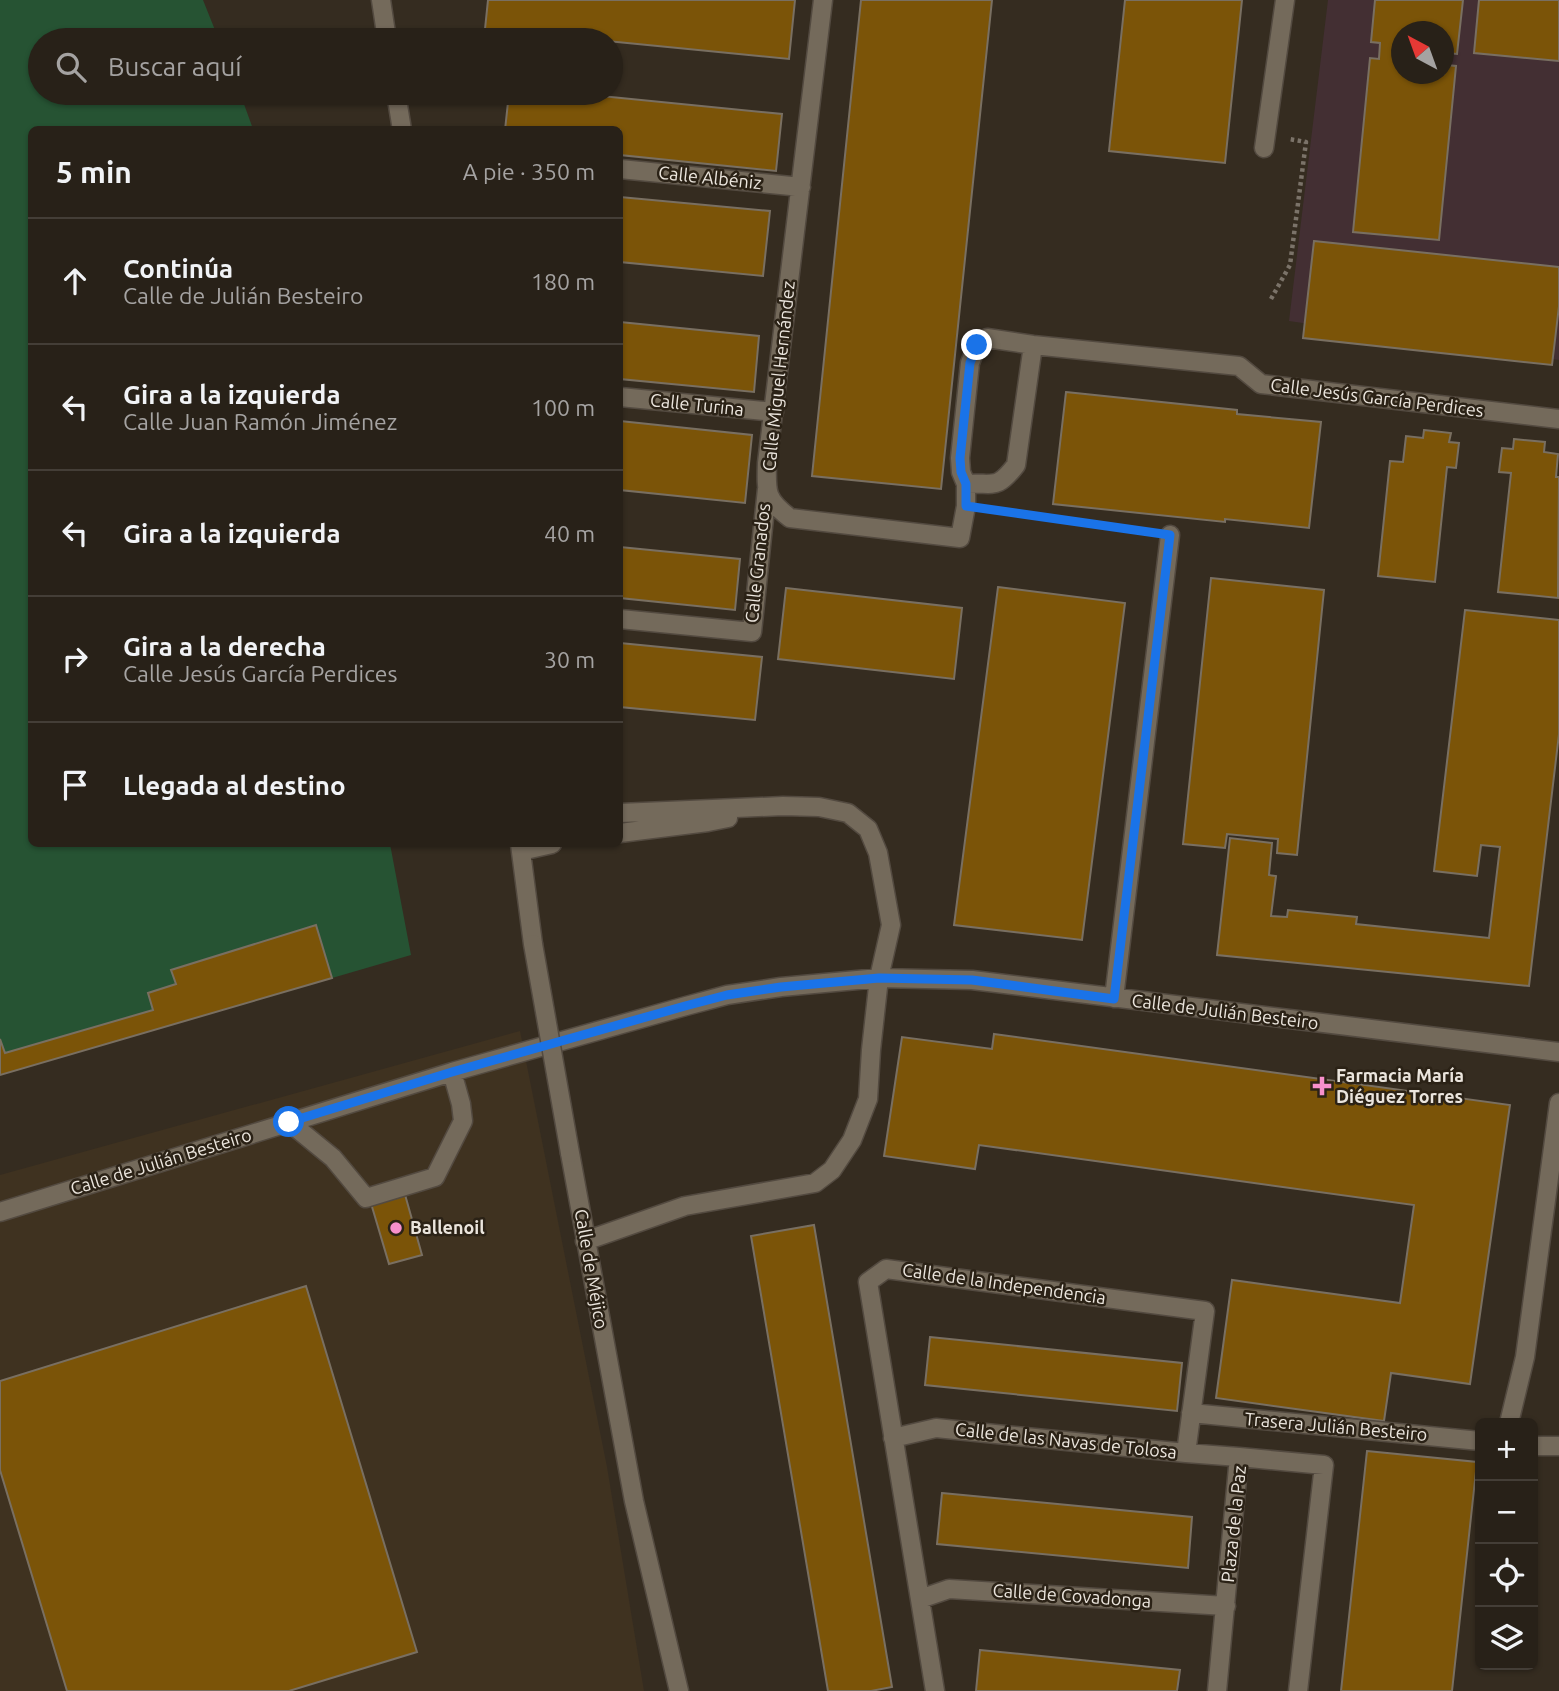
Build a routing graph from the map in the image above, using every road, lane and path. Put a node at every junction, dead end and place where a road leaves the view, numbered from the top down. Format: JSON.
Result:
{"nodes":[{"id":1,"x":381,"y":0,"type":"edge"},
{"id":2,"x":823,"y":0,"type":"edge"},
{"id":3,"x":1285,"y":0,"type":"edge"},
{"id":4,"x":385,"y":28,"type":"edge"},
{"id":5,"x":398,"y":105,"type":"edge"},
{"id":6,"x":401,"y":126,"type":"edge"},
{"id":7,"x":1306,"y":142,"type":"dead end"},
{"id":8,"x":1264,"y":148,"type":"dead end"},
{"id":9,"x":623,"y":169,"type":"edge"},
{"id":10,"x":800,"y":187,"type":"junction"},
{"id":11,"x":1271,"y":299,"type":"dead end"},
{"id":12,"x":1033,"y":345,"type":"junction"},
{"id":13,"x":623,"y":397,"type":"edge"},
{"id":14,"x":774,"y":412,"type":"junction"},
{"id":15,"x":1559,"y":419,"type":"edge"},
{"id":16,"x":966,"y":484,"type":"junction"},
{"id":17,"x":766,"y":489,"type":"junction"},
{"id":18,"x":966,"y":506,"type":"junction"},
{"id":19,"x":1170,"y":535,"type":"joint"},
{"id":20,"x":623,"y":619,"type":"edge"},
{"id":21,"x":783,"y":806,"type":"junction"},
{"id":22,"x":623,"y":813,"type":"edge"},
{"id":23,"x":623,"y":833,"type":"edge"},
{"id":24,"x":521,"y":847,"type":"edge"},
{"id":25,"x":879,"y":978,"type":"junction"},
{"id":26,"x":1114,"y":999,"type":"junction"},
{"id":27,"x":1559,"y":1052,"type":"edge"},
{"id":28,"x":452,"y":1072,"type":"junction"},
{"id":29,"x":1559,"y":1103,"type":"edge"},
{"id":30,"x":289,"y":1122,"type":"junction"},
{"id":31,"x":0,"y":1212,"type":"edge"},
{"id":32,"x":585,"y":1241,"type":"junction"},
{"id":33,"x":1191,"y":1413,"type":"junction"},
{"id":34,"x":1510,"y":1418,"type":"edge"},
{"id":35,"x":893,"y":1437,"type":"junction"},
{"id":36,"x":1475,"y":1441,"type":"edge"},
{"id":37,"x":1538,"y":1446,"type":"edge"},
{"id":38,"x":1559,"y":1446,"type":"edge"},
{"id":39,"x":1186,"y":1453,"type":"junction"},
{"id":40,"x":1239,"y":1457,"type":"junction"},
{"id":41,"x":920,"y":1599,"type":"junction"},
{"id":42,"x":1226,"y":1606,"type":"junction"},
{"id":43,"x":679,"y":1691,"type":"edge"},
{"id":44,"x":935,"y":1691,"type":"edge"},
{"id":45,"x":1217,"y":1691,"type":"edge"},
{"id":46,"x":1298,"y":1691,"type":"edge"}],
"edges":[{"from":1,"to":4,"type":"street"},
{"from":2,"to":10,"type":"street","name":"Calle Miguel Hernández"},
{"from":3,"to":8,"type":"street"},
{"from":5,"to":6,"type":"street"},
{"from":7,"to":11,"type":"path"},
{"from":9,"to":10,"type":"street","name":"Calle Albéniz"},
{"from":10,"to":14,"type":"street","name":"Calle Miguel Hernández"},
{"from":12,"to":15,"type":"street","name":"Calle Jesús García Perdices"},
{"from":12,"to":16,"type":"street"},
{"from":12,"to":16,"type":"street","name":"Calle Jesús García Perdices"},
{"from":13,"to":14,"type":"street","name":"Calle Turina"},
{"from":14,"to":17,"type":"street","name":"Calle Miguel Hernández"},
{"from":16,"to":18,"type":"street","name":"Calle Miguel Hernández"},
{"from":17,"to":18,"type":"street","name":"Calle Miguel Hernández"},
{"from":17,"to":20,"type":"street","name":"Calle Granados"},
{"from":18,"to":19,"type":"path"},
{"from":19,"to":26,"type":"street"},
{"from":21,"to":22,"type":"street"},
{"from":21,"to":23,"type":"street"},
{"from":21,"to":25,"type":"street"},
{"from":24,"to":32,"type":"street","name":"Calle de Méjico","bridge":true},
{"from":25,"to":26,"type":"street","name":"Calle de Julián Besteiro"},
{"from":25,"to":28,"type":"street","name":"Calle de Julián Besteiro"},
{"from":25,"to":32,"type":"street"},
{"from":26,"to":27,"type":"street","name":"Calle de Julián Besteiro"},
{"from":28,"to":30,"type":"street","name":"Calle de Julián Besteiro"},
{"from":28,"to":30,"type":"street"},
{"from":29,"to":34,"type":"street"},
{"from":30,"to":31,"type":"street","name":"Calle de Julián Besteiro"},
{"from":32,"to":43,"type":"street","name":"Calle de Méjico"},
{"from":33,"to":35,"type":"street","name":"Calle de la Independencia"},
{"from":33,"to":36,"type":"street","name":"Trasera Julián Besteiro"},
{"from":33,"to":39,"type":"street","name":"Calle de la Independencia"},
{"from":35,"to":39,"type":"street","name":"Calle de las Navas de Tolosa"},
{"from":35,"to":41,"type":"street","name":"Calle de la Independencia"},
{"from":37,"to":38,"type":"street"},
{"from":39,"to":40,"type":"street","name":"Calle de las Navas de Tolosa"},
{"from":40,"to":42,"type":"street","name":"Plaza de la Paz"},
{"from":40,"to":46,"type":"street","name":"Plaza de la Paz"},
{"from":41,"to":42,"type":"street","name":"Calle de Covadonga"},
{"from":41,"to":44,"type":"street","name":"Calle de la Independencia"},
{"from":42,"to":45,"type":"street","name":"Plaza de la Paz"}]}
